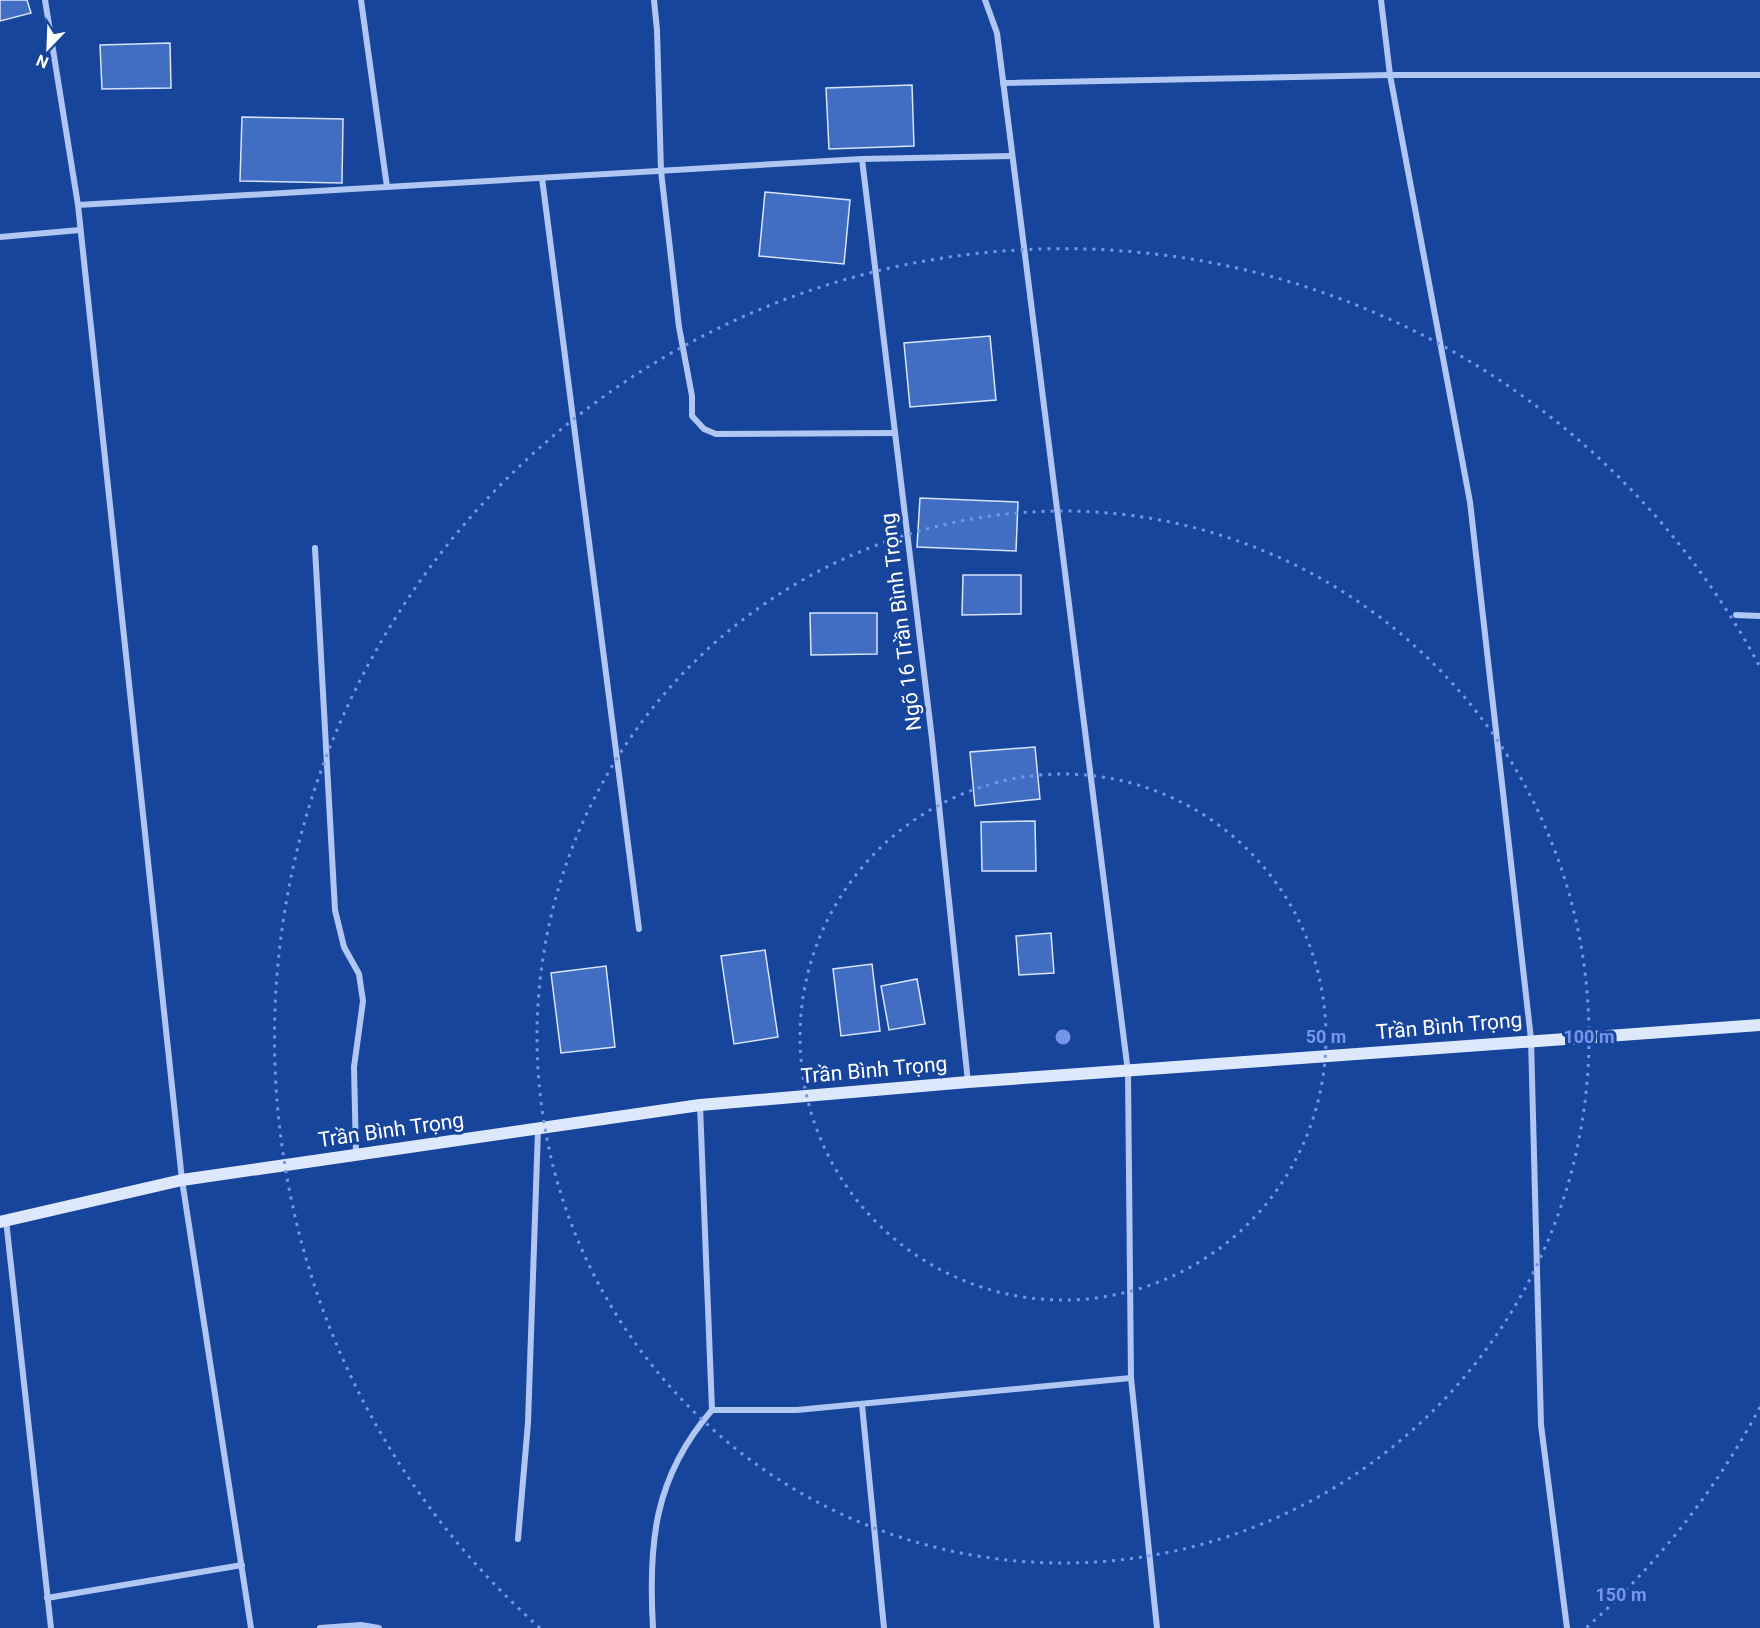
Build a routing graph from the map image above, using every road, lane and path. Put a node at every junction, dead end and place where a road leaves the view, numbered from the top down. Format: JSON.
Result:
{"nodes":[{"id":1,"x":45,"y":0,"type":"edge"},
{"id":2,"x":360,"y":0,"type":"edge"},
{"id":3,"x":654,"y":0,"type":"edge"},
{"id":4,"x":985,"y":0,"type":"edge"},
{"id":5,"x":1381,"y":0,"type":"edge"},
{"id":6,"x":1390,"y":75,"type":"junction"},
{"id":7,"x":1760,"y":75,"type":"edge"},
{"id":8,"x":1003,"y":83,"type":"junction"},
{"id":9,"x":1012,"y":156,"type":"junction"},
{"id":10,"x":862,"y":159,"type":"junction"},
{"id":11,"x":661,"y":171,"type":"junction"},
{"id":12,"x":542,"y":178,"type":"junction"},
{"id":13,"x":387,"y":187,"type":"junction"},
{"id":14,"x":78,"y":205,"type":"junction"},
{"id":15,"x":80,"y":230,"type":"junction"},
{"id":16,"x":0,"y":237,"type":"edge"},
{"id":17,"x":895,"y":433,"type":"junction"},
{"id":18,"x":315,"y":548,"type":"dead end"},
{"id":19,"x":1736,"y":615,"type":"dead end"},
{"id":20,"x":1760,"y":616,"type":"edge"},
{"id":21,"x":639,"y":929,"type":"dead end"},
{"id":22,"x":1760,"y":1024,"type":"edge"},
{"id":23,"x":1531,"y":1039,"type":"junction"},
{"id":24,"x":1128,"y":1072,"type":"junction"},
{"id":25,"x":968,"y":1082,"type":"junction"},
{"id":26,"x":700,"y":1105,"type":"junction"},
{"id":27,"x":538,"y":1129,"type":"junction"},
{"id":28,"x":356,"y":1155,"type":"junction"},
{"id":29,"x":182,"y":1180,"type":"junction"},
{"id":30,"x":3,"y":1221,"type":"edge"},
{"id":31,"x":1131,"y":1378,"type":"junction"},
{"id":32,"x":862,"y":1405,"type":"junction"},
{"id":33,"x":712,"y":1410,"type":"junction"},
{"id":34,"x":518,"y":1539,"type":"dead end"},
{"id":35,"x":242,"y":1565,"type":"junction"},
{"id":36,"x":47,"y":1598,"type":"junction"},
{"id":37,"x":51,"y":1628,"type":"edge"},
{"id":38,"x":251,"y":1628,"type":"edge"},
{"id":39,"x":320,"y":1628,"type":"edge"},
{"id":40,"x":379,"y":1628,"type":"edge"},
{"id":41,"x":653,"y":1628,"type":"edge"},
{"id":42,"x":884,"y":1628,"type":"edge"},
{"id":43,"x":1157,"y":1628,"type":"edge"},
{"id":44,"x":1567,"y":1628,"type":"edge"}],
"edges":[{"from":1,"to":14,"type":"street"},
{"from":2,"to":13,"type":"street"},
{"from":3,"to":11,"type":"street"},
{"from":4,"to":8,"type":"street"},
{"from":5,"to":6,"type":"street"},
{"from":6,"to":7,"type":"street"},
{"from":6,"to":8,"type":"street"},
{"from":6,"to":23,"type":"street"},
{"from":8,"to":9,"type":"street"},
{"from":9,"to":10,"type":"street"},
{"from":9,"to":24,"type":"street"},
{"from":10,"to":11,"type":"street"},
{"from":10,"to":17,"type":"street","name":"Ngõ 16 Trần Bình Trọng"},
{"from":11,"to":12,"type":"street"},
{"from":11,"to":17,"type":"street"},
{"from":12,"to":13,"type":"street"},
{"from":12,"to":21,"type":"street"},
{"from":13,"to":14,"type":"street"},
{"from":14,"to":15,"type":"street"},
{"from":15,"to":16,"type":"street"},
{"from":15,"to":29,"type":"street"},
{"from":17,"to":25,"type":"street","name":"Ngõ 16 Trần Bình Trọng"},
{"from":18,"to":28,"type":"street"},
{"from":19,"to":20,"type":"street"},
{"from":22,"to":23,"type":"street","name":"Trần Bình Trọng"},
{"from":23,"to":24,"type":"street","name":"Trần Bình Trọng"},
{"from":23,"to":44,"type":"street"},
{"from":24,"to":25,"type":"street","name":"Trần Bình Trọng"},
{"from":24,"to":31,"type":"street"},
{"from":25,"to":26,"type":"street","name":"Trần Bình Trọng"},
{"from":26,"to":27,"type":"street","name":"Trần Bình Trọng"},
{"from":26,"to":33,"type":"street"},
{"from":27,"to":28,"type":"street","name":"Trần Bình Trọng"},
{"from":27,"to":34,"type":"street"},
{"from":28,"to":29,"type":"street","name":"Trần Bình Trọng"},
{"from":29,"to":30,"type":"street","name":"Trần Bình Trọng"},
{"from":29,"to":35,"type":"street"},
{"from":30,"to":36,"type":"street"},
{"from":31,"to":32,"type":"street"},
{"from":31,"to":43,"type":"street"},
{"from":32,"to":33,"type":"street"},
{"from":32,"to":42,"type":"street"},
{"from":33,"to":41,"type":"street"},
{"from":35,"to":36,"type":"street"},
{"from":35,"to":38,"type":"street"},
{"from":36,"to":37,"type":"street"},
{"from":39,"to":40,"type":"street"}]}
